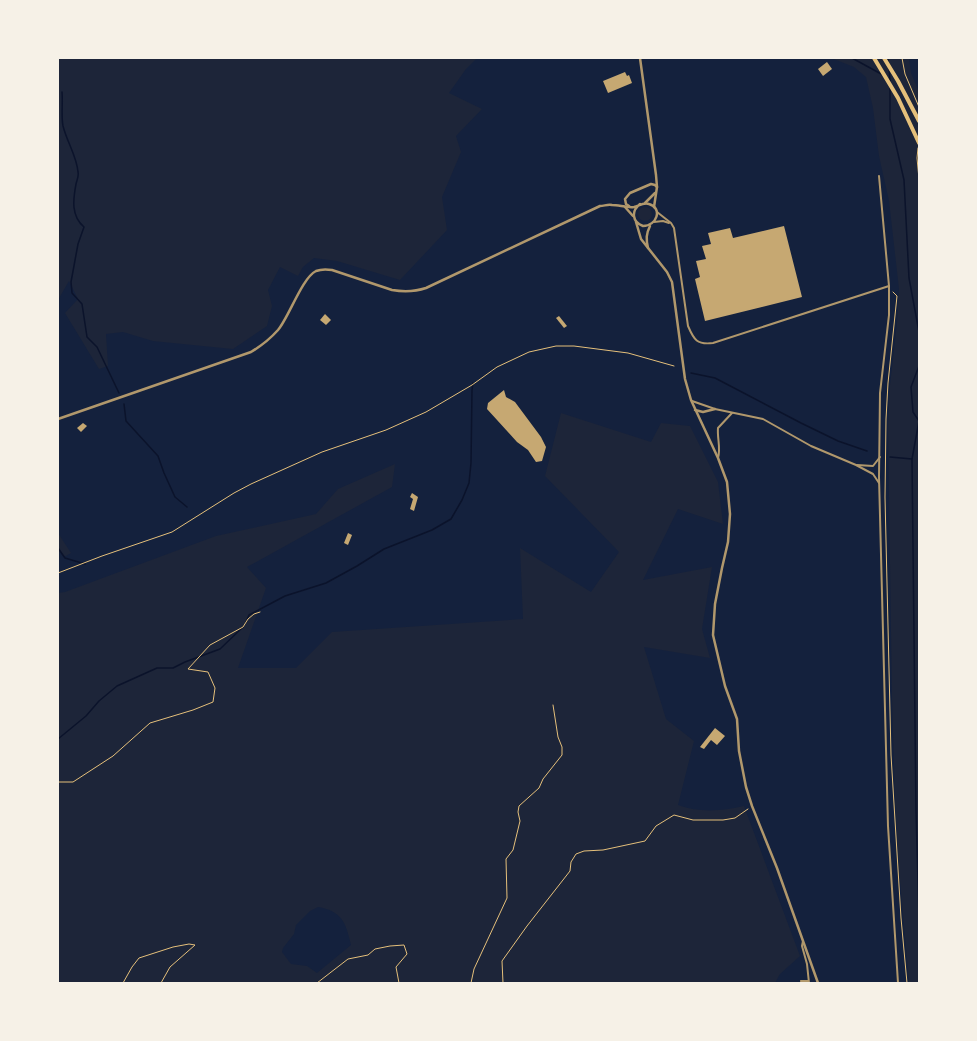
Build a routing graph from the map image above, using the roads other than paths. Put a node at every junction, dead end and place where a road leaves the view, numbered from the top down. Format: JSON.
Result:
{"nodes":[{"id":1,"x":640,"y":58,"type":"edge"},
{"id":2,"x":874,"y":58,"type":"edge"},
{"id":3,"x":884,"y":58,"type":"edge"},
{"id":4,"x":919,"y":121,"type":"edge"},
{"id":5,"x":919,"y":143,"type":"edge"},
{"id":6,"x":879,"y":176,"type":"dead end"},
{"id":7,"x":657,"y":187,"type":"junction"},
{"id":8,"x":656,"y":192,"type":"junction"},
{"id":9,"x":645,"y":203,"type":"junction"},
{"id":10,"x":640,"y":204,"type":"junction"},
{"id":11,"x":625,"y":206,"type":"junction"},
{"id":12,"x":629,"y":206,"type":"junction"},
{"id":13,"x":654,"y":207,"type":"junction"},
{"id":14,"x":656,"y":212,"type":"junction"},
{"id":15,"x":634,"y":216,"type":"junction"},
{"id":16,"x":636,"y":222,"type":"junction"},
{"id":17,"x":654,"y":222,"type":"junction"},
{"id":18,"x":671,"y":223,"type":"junction"},
{"id":19,"x":650,"y":225,"type":"junction"},
{"id":20,"x":648,"y":248,"type":"junction"},
{"id":21,"x":890,"y":287,"type":"junction"},
{"id":22,"x":691,"y":400,"type":"junction"},
{"id":23,"x":716,"y":409,"type":"junction"},
{"id":24,"x":695,"y":410,"type":"junction"},
{"id":25,"x":732,"y":413,"type":"junction"},
{"id":26,"x":58,"y":419,"type":"edge"},
{"id":27,"x":880,"y":457,"type":"junction"},
{"id":28,"x":718,"y":458,"type":"junction"},
{"id":29,"x":856,"y":465,"type":"junction"},
{"id":30,"x":880,"y":484,"type":"junction"},
{"id":31,"x":803,"y":940,"type":"junction"},
{"id":32,"x":808,"y":982,"type":"edge"},
{"id":33,"x":802,"y":983,"type":"edge"},
{"id":34,"x":818,"y":983,"type":"edge"},
{"id":35,"x":898,"y":983,"type":"edge"}],
"edges":[{"from":1,"to":7,"type":"street"},
{"from":2,"to":5,"type":"highway"},
{"from":3,"to":4,"type":"highway"},
{"from":6,"to":21,"type":"street"},
{"from":7,"to":8,"type":"street"},
{"from":7,"to":12,"type":"street"},
{"from":8,"to":9,"type":"street"},
{"from":8,"to":13,"type":"street"},
{"from":9,"to":10,"type":"street"},
{"from":9,"to":13,"type":"street"},
{"from":10,"to":12,"type":"street"},
{"from":10,"to":15,"type":"street"},
{"from":11,"to":12,"type":"street"},
{"from":11,"to":15,"type":"street"},
{"from":11,"to":26,"type":"street"},
{"from":13,"to":14,"type":"street"},
{"from":14,"to":17,"type":"street"},
{"from":14,"to":18,"type":"street"},
{"from":15,"to":16,"type":"street"},
{"from":16,"to":19,"type":"street"},
{"from":16,"to":20,"type":"street"},
{"from":17,"to":18,"type":"street"},
{"from":17,"to":19,"type":"street"},
{"from":18,"to":21,"type":"street"},
{"from":19,"to":20,"type":"street"},
{"from":20,"to":22,"type":"street"},
{"from":21,"to":27,"type":"street"},
{"from":22,"to":23,"type":"street"},
{"from":22,"to":24,"type":"street"},
{"from":23,"to":24,"type":"street"},
{"from":23,"to":25,"type":"street"},
{"from":24,"to":28,"type":"street"},
{"from":25,"to":28,"type":"street"},
{"from":25,"to":29,"type":"street"},
{"from":27,"to":29,"type":"street"},
{"from":27,"to":30,"type":"street"},
{"from":28,"to":31,"type":"street"},
{"from":29,"to":30,"type":"street"},
{"from":30,"to":35,"type":"street"},
{"from":31,"to":32,"type":"street"},
{"from":31,"to":34,"type":"street"},
{"from":32,"to":33,"type":"street"}]}
